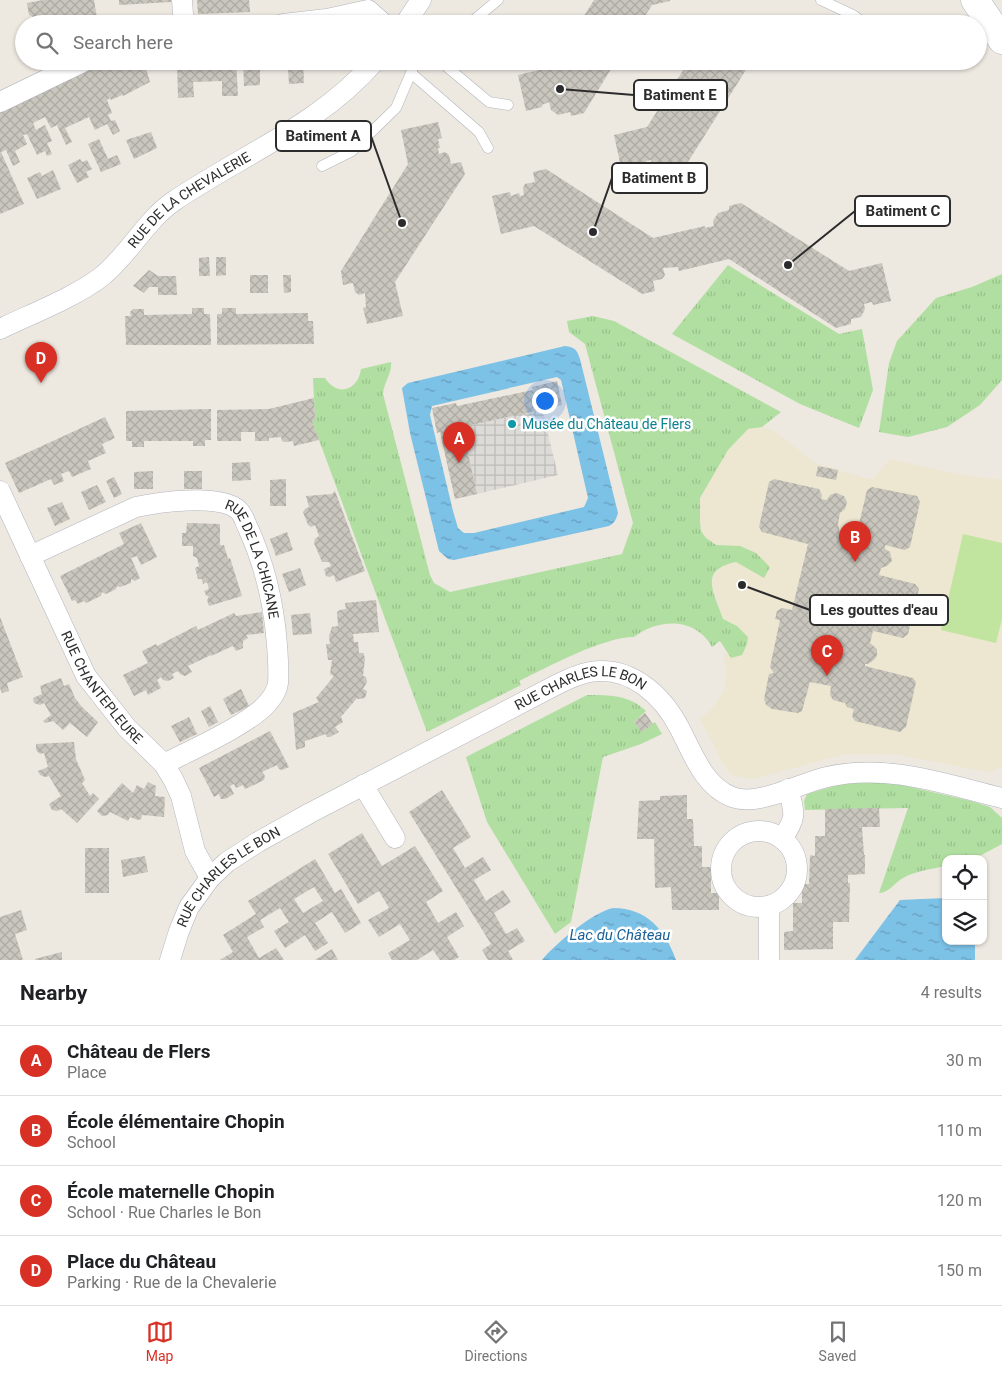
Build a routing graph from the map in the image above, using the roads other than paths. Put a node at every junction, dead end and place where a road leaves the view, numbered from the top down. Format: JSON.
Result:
{"nodes":[{"id":1,"x":182,"y":0,"type":"edge"},
{"id":2,"x":421,"y":0,"type":"edge"},
{"id":3,"x":498,"y":0,"type":"edge"},
{"id":4,"x":821,"y":0,"type":"edge"},
{"id":5,"x":975,"y":0,"type":"edge"},
{"id":6,"x":368,"y":5,"type":"edge"},
{"id":7,"x":183,"y":15,"type":"edge"},
{"id":8,"x":339,"y":15,"type":"edge"},
{"id":9,"x":376,"y":15,"type":"edge"},
{"id":10,"x":410,"y":15,"type":"edge"},
{"id":11,"x":480,"y":15,"type":"edge"},
{"id":12,"x":853,"y":15,"type":"edge"},
{"id":13,"x":985,"y":15,"type":"edge"},
{"id":14,"x":987,"y":18,"type":"edge"},
{"id":15,"x":1002,"y":40,"type":"edge"},
{"id":16,"x":66,"y":70,"type":"edge"},
{"id":17,"x":366,"y":70,"type":"edge"},
{"id":18,"x":412,"y":70,"type":"edge"},
{"id":19,"x":451,"y":70,"type":"edge"},
{"id":20,"x":411,"y":73,"type":"junction"},
{"id":21,"x":0,"y":102,"type":"edge"},
{"id":22,"x":508,"y":105,"type":"dead end"},
{"id":23,"x":488,"y":148,"type":"dead end"},
{"id":24,"x":322,"y":166,"type":"dead end"},
{"id":25,"x":0,"y":329,"type":"edge"},
{"id":26,"x":0,"y":491,"type":"edge"},
{"id":27,"x":30,"y":556,"type":"junction"},
{"id":28,"x":164,"y":764,"type":"junction"},
{"id":29,"x":363,"y":785,"type":"junction"},
{"id":30,"x":788,"y":789,"type":"junction"},
{"id":31,"x":1002,"y":798,"type":"edge"},
{"id":32,"x":395,"y":838,"type":"dead end"},
{"id":33,"x":782,"y":839,"type":"junction"},
{"id":34,"x":210,"y":878,"type":"junction"},
{"id":35,"x":769,"y":906,"type":"junction"},
{"id":36,"x":769,"y":958,"type":"dead end"},
{"id":37,"x":170,"y":960,"type":"edge"}],
"edges":[{"from":1,"to":7,"type":"street"},
{"from":2,"to":10,"type":"street"},
{"from":3,"to":11,"type":"lane"},
{"from":4,"to":12,"type":"lane"},
{"from":5,"to":13,"type":"street"},
{"from":6,"to":8,"type":"street"},
{"from":6,"to":9,"type":"street"},
{"from":14,"to":15,"type":"street"},
{"from":16,"to":21,"type":"street"},
{"from":17,"to":25,"type":"street","name":"RUE DE LA CHEVALERIE"},
{"from":18,"to":20,"type":"lane"},
{"from":19,"to":22,"type":"lane"},
{"from":20,"to":23,"type":"lane"},
{"from":20,"to":24,"type":"lane"},
{"from":26,"to":27,"type":"street","name":"RUE CHANTEPLEURE"},
{"from":27,"to":28,"type":"street","name":"RUE CHANTEPLEURE"},
{"from":27,"to":28,"type":"street","name":"RUE DE LA CHICANE"},
{"from":28,"to":34,"type":"street","name":"RUE CHANTEPLEURE"},
{"from":29,"to":30,"type":"street","name":"RUE CHARLES LE BON"},
{"from":29,"to":32,"type":"street"},
{"from":29,"to":34,"type":"street","name":"RUE CHARLES LE BON"},
{"from":30,"to":31,"type":"street","name":"RUE CHARLES LE BON"},
{"from":30,"to":33,"type":"street"},
{"from":33,"to":35,"type":"street"},
{"from":33,"to":35,"type":"street"},
{"from":34,"to":37,"type":"street","name":"RUE CHARLES LE BON"},
{"from":35,"to":36,"type":"street"}]}
